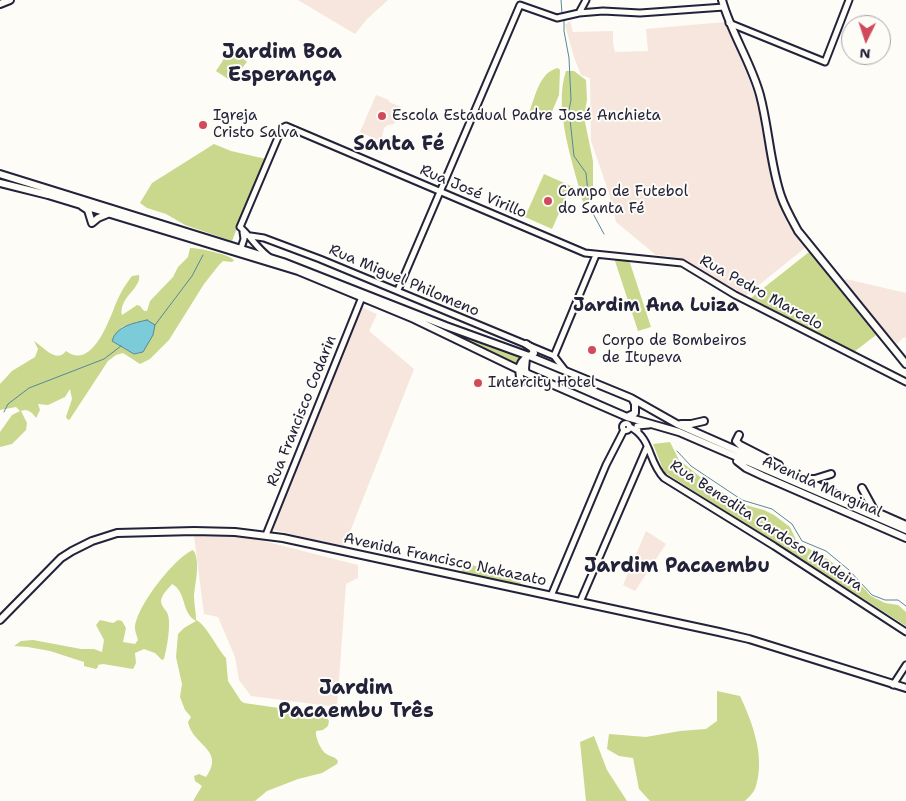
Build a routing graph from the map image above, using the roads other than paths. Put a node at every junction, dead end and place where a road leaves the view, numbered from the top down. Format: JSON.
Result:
{"nodes":[{"id":1,"x":10,"y":0,"type":"edge"},
{"id":2,"x":586,"y":0,"type":"edge"},
{"id":3,"x":849,"y":0,"type":"edge"},
{"id":4,"x":723,"y":3,"type":"edge"},
{"id":5,"x":0,"y":4,"type":"edge"},
{"id":6,"x":579,"y":13,"type":"junction"},
{"id":7,"x":729,"y":23,"type":"junction"},
{"id":8,"x":747,"y":30,"type":"junction"},
{"id":9,"x":734,"y":34,"type":"junction"},
{"id":10,"x":0,"y":174,"type":"edge"},
{"id":11,"x":0,"y":183,"type":"edge"},
{"id":12,"x":440,"y":191,"type":"junction"},
{"id":13,"x":82,"y":205,"type":"junction"},
{"id":14,"x":110,"y":213,"type":"junction"},
{"id":15,"x":246,"y":234,"type":"junction"},
{"id":16,"x":241,"y":248,"type":"junction"},
{"id":17,"x":596,"y":255,"type":"junction"},
{"id":18,"x":272,"y":258,"type":"junction"},
{"id":19,"x":398,"y":290,"type":"junction"},
{"id":20,"x":362,"y":297,"type":"junction"},
{"id":21,"x":526,"y":344,"type":"junction"},
{"id":22,"x":554,"y":356,"type":"junction"},
{"id":23,"x":528,"y":357,"type":"junction"},
{"id":24,"x":542,"y":361,"type":"junction"},
{"id":25,"x":906,"y":364,"type":"edge"},
{"id":26,"x":519,"y":370,"type":"junction"},
{"id":27,"x":565,"y":370,"type":"junction"},
{"id":28,"x":526,"y":373,"type":"junction"},
{"id":29,"x":521,"y":382,"type":"dead end"},
{"id":30,"x":906,"y":382,"type":"edge"},
{"id":31,"x":633,"y":400,"type":"junction"},
{"id":32,"x":627,"y":417,"type":"junction"},
{"id":33,"x":704,"y":421,"type":"dead end"},
{"id":34,"x":677,"y":424,"type":"junction"},
{"id":35,"x":656,"y":425,"type":"junction"},
{"id":36,"x":638,"y":431,"type":"junction"},
{"id":37,"x":739,"y":435,"type":"dead end"},
{"id":38,"x":647,"y":447,"type":"junction"},
{"id":39,"x":730,"y":456,"type":"junction"},
{"id":40,"x":831,"y":474,"type":"dead end"},
{"id":41,"x":800,"y":478,"type":"junction"},
{"id":42,"x":862,"y":488,"type":"dead end"},
{"id":43,"x":874,"y":510,"type":"junction"},
{"id":44,"x":906,"y":525,"type":"edge"},
{"id":45,"x":906,"y":530,"type":"edge"},
{"id":46,"x":266,"y":535,"type":"junction"},
{"id":47,"x":906,"y":538,"type":"edge"},
{"id":48,"x":551,"y":596,"type":"junction"},
{"id":49,"x":580,"y":602,"type":"junction"},
{"id":50,"x":0,"y":620,"type":"edge"},
{"id":51,"x":906,"y":632,"type":"edge"},
{"id":52,"x":906,"y":665,"type":"edge"},
{"id":53,"x":893,"y":685,"type":"junction"},
{"id":54,"x":906,"y":688,"type":"edge"}],
"edges":[{"from":1,"to":5,"type":"main road"},
{"from":2,"to":6,"type":"street"},
{"from":3,"to":8,"type":"street"},
{"from":4,"to":6,"type":"street"},
{"from":4,"to":7,"type":"main road"},
{"from":6,"to":12,"type":"street"},
{"from":7,"to":8,"type":"street"},
{"from":7,"to":9,"type":"main road"},
{"from":8,"to":9,"type":"street"},
{"from":9,"to":25,"type":"main road"},
{"from":10,"to":16,"type":"main road"},
{"from":11,"to":13,"type":"main road"},
{"from":12,"to":15,"type":"street","name":"Rua José Virillo"},
{"from":12,"to":17,"type":"street","name":"Rua José Virillo"},
{"from":12,"to":19,"type":"street"},
{"from":13,"to":14,"type":"main road"},
{"from":13,"to":14,"type":"main road"},
{"from":14,"to":20,"type":"main road"},
{"from":15,"to":16,"type":"street"},
{"from":15,"to":18,"type":"street"},
{"from":15,"to":19,"type":"street","name":"Rua Miguel Philomeno"},
{"from":16,"to":18,"type":"main road"},
{"from":17,"to":22,"type":"street"},
{"from":17,"to":30,"type":"street","name":"Rua Pedro Marcelo"},
{"from":18,"to":23,"type":"main road"},
{"from":19,"to":21,"type":"street","name":"Rua Miguel Philomeno"},
{"from":20,"to":26,"type":"main road"},
{"from":20,"to":46,"type":"street","name":"Rua Francisco Codarin"},
{"from":21,"to":22,"type":"street","name":"Rua Miguel Philomeno"},
{"from":21,"to":23,"type":"main road"},
{"from":22,"to":24,"type":"street"},
{"from":22,"to":27,"type":"street"},
{"from":23,"to":24,"type":"main road"},
{"from":23,"to":26,"type":"main road"},
{"from":23,"to":28,"type":"main road"},
{"from":24,"to":27,"type":"main road"},
{"from":26,"to":28,"type":"main road"},
{"from":26,"to":29,"type":"main road"},
{"from":27,"to":31,"type":"main road"},
{"from":28,"to":32,"type":"main road"},
{"from":31,"to":32,"type":"main road"},
{"from":31,"to":34,"type":"main road"},
{"from":32,"to":35,"type":"main road"},
{"from":33,"to":34,"type":"main road"},
{"from":34,"to":41,"type":"main road"},
{"from":35,"to":36,"type":"street"},
{"from":35,"to":39,"type":"main road"},
{"from":36,"to":38,"type":"street","name":"Rua Benedita Cardoso Madeira"},
{"from":36,"to":48,"type":"street"},
{"from":37,"to":41,"type":"main road"},
{"from":38,"to":49,"type":"street"},
{"from":38,"to":51,"type":"street","name":"Rua Benedita Cardoso Madeira"},
{"from":39,"to":45,"type":"main road"},
{"from":39,"to":47,"type":"main road","name":"Avenida Marginal"},
{"from":40,"to":41,"type":"main road"},
{"from":41,"to":43,"type":"main road"},
{"from":42,"to":43,"type":"main road"},
{"from":43,"to":44,"type":"main road"},
{"from":46,"to":48,"type":"main road","name":"Avenida Francisco Nakazato"},
{"from":46,"to":50,"type":"main road","name":"Avenida Francisco Nakazato"},
{"from":48,"to":49,"type":"main road","name":"Avenida Francisco Nakazato"},
{"from":49,"to":53,"type":"main road","name":"Avenida Francisco Nakazato"},
{"from":52,"to":53,"type":"street"},
{"from":53,"to":54,"type":"main road","name":"Avenida Francisco Nakazato"}]}
